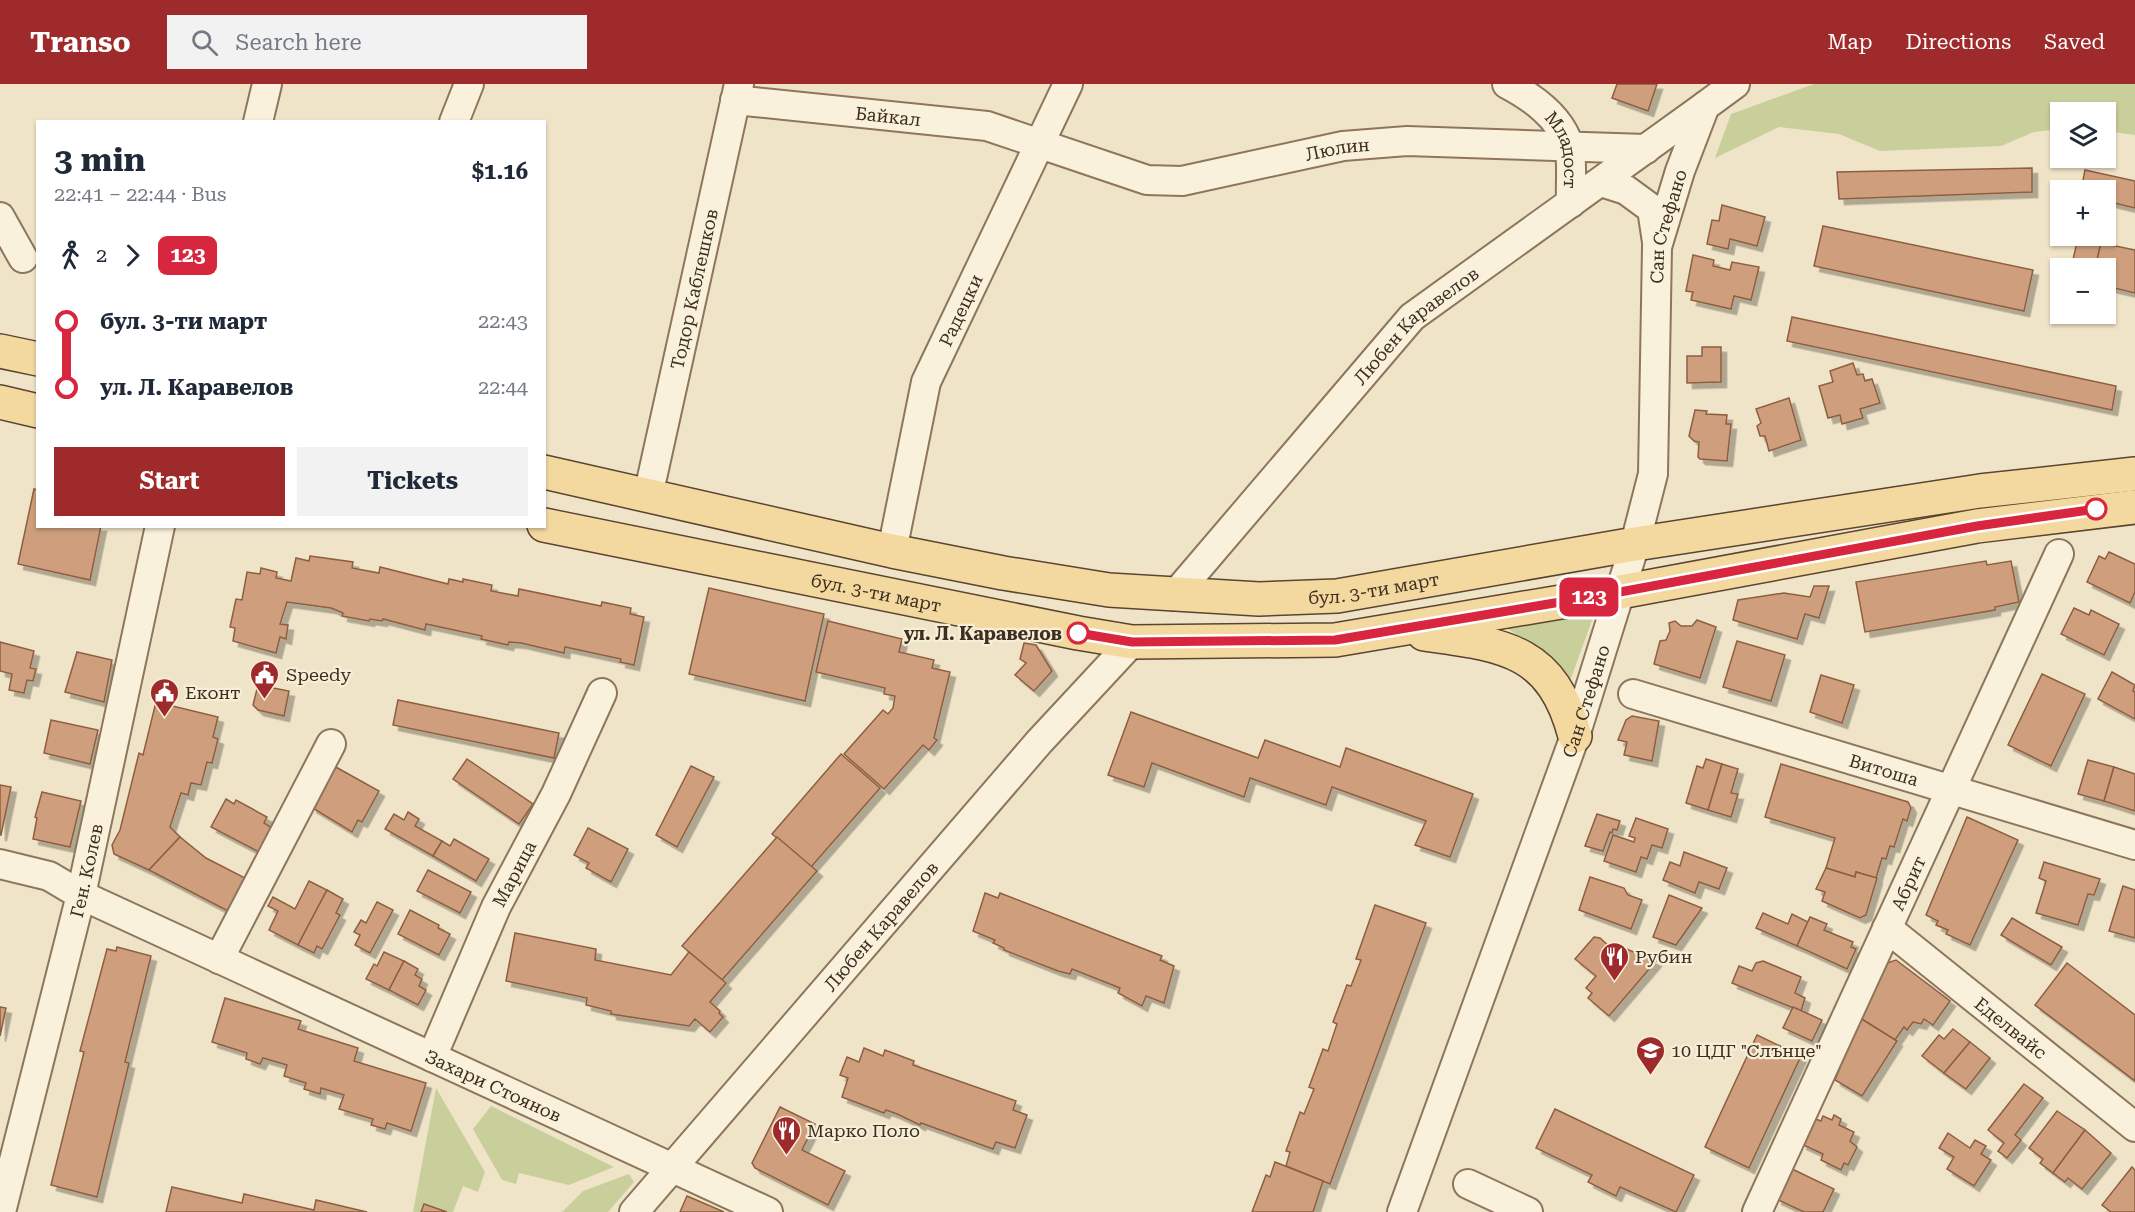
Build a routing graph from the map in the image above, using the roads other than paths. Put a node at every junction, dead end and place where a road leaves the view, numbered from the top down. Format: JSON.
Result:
{"nodes":[{"id":1,"x":267,"y":84,"type":"edge"},
{"id":2,"x":469,"y":84,"type":"edge"},
{"id":3,"x":1068,"y":84,"type":"edge"},
{"id":4,"x":1507,"y":84,"type":"edge"},
{"id":5,"x":1736,"y":84,"type":"edge"},
{"id":6,"x":737,"y":92,"type":"edge"},
{"id":7,"x":1705,"y":106,"type":"junction"},
{"id":8,"x":258,"y":120,"type":"edge"},
{"id":9,"x":455,"y":120,"type":"edge"},
{"id":10,"x":1040,"y":143,"type":"junction"},
{"id":11,"x":1570,"y":148,"type":"junction"},
{"id":12,"x":1646,"y":149,"type":"junction"},
{"id":13,"x":1601,"y":182,"type":"junction"},
{"id":14,"x":1571,"y":203,"type":"junction"},
{"id":15,"x":0,"y":217,"type":"edge"},
{"id":16,"x":1657,"y":247,"type":"junction"},
{"id":17,"x":23,"y":258,"type":"dead end"},
{"id":18,"x":0,"y":351,"type":"edge"},
{"id":19,"x":36,"y":359,"type":"edge"},
{"id":20,"x":0,"y":402,"type":"edge"},
{"id":21,"x":36,"y":411,"type":"edge"},
{"id":22,"x":546,"y":472,"type":"edge"},
{"id":23,"x":2135,"y":474,"type":"edge"},
{"id":24,"x":648,"y":496,"type":"junction"},
{"id":25,"x":2135,"y":507,"type":"edge"},
{"id":26,"x":546,"y":525,"type":"edge"},
{"id":27,"x":160,"y":528,"type":"edge"},
{"id":28,"x":1635,"y":544,"type":"junction"},
{"id":29,"x":892,"y":551,"type":"junction"},
{"id":30,"x":2059,"y":554,"type":"dead end"},
{"id":31,"x":1620,"y":592,"type":"junction"},
{"id":32,"x":1174,"y":596,"type":"junction"},
{"id":33,"x":1395,"y":630,"type":"junction"},
{"id":34,"x":1132,"y":642,"type":"junction"},
{"id":35,"x":602,"y":693,"type":"dead end"},
{"id":36,"x":1633,"y":694,"type":"dead end"},
{"id":37,"x":1575,"y":736,"type":"junction"},
{"id":38,"x":331,"y":744,"type":"dead end"},
{"id":39,"x":1949,"y":790,"type":"junction"},
{"id":40,"x":2135,"y":845,"type":"edge"},
{"id":41,"x":0,"y":864,"type":"edge"},
{"id":42,"x":81,"y":895,"type":"junction"},
{"id":43,"x":1887,"y":928,"type":"junction"},
{"id":44,"x":219,"y":959,"type":"junction"},
{"id":45,"x":432,"y":1057,"type":"junction"},
{"id":46,"x":2135,"y":1127,"type":"edge"},
{"id":47,"x":671,"y":1168,"type":"junction"},
{"id":48,"x":1468,"y":1184,"type":"dead end"},
{"id":49,"x":1,"y":1212,"type":"edge"},
{"id":50,"x":634,"y":1212,"type":"edge"},
{"id":51,"x":768,"y":1212,"type":"edge"},
{"id":52,"x":1402,"y":1212,"type":"edge"},
{"id":53,"x":1528,"y":1212,"type":"edge"},
{"id":54,"x":1757,"y":1212,"type":"edge"}],
"edges":[{"from":1,"to":8,"type":"street"},
{"from":2,"to":9,"type":"street"},
{"from":3,"to":10,"type":"street","name":"Радецки"},
{"from":4,"to":11,"type":"street","name":"Младост"},
{"from":5,"to":7,"type":"street"},
{"from":6,"to":10,"type":"street","name":"Байкал"},
{"from":6,"to":24,"type":"street","name":"Тодор Каблешков"},
{"from":7,"to":12,"type":"street","name":"Любен Каравелов"},
{"from":7,"to":16,"type":"street","name":"Сан Стефано"},
{"from":10,"to":11,"type":"street","name":"Люлин"},
{"from":10,"to":29,"type":"street","name":"Радецки"},
{"from":11,"to":12,"type":"street","name":"Люлин"},
{"from":11,"to":14,"type":"street","name":"Младост"},
{"from":12,"to":13,"type":"street","name":"Любен Каравелов"},
{"from":13,"to":14,"type":"street","name":"Любен Каравелов"},
{"from":13,"to":16,"type":"street"},
{"from":14,"to":32,"type":"street","name":"Любен Каравелов"},
{"from":15,"to":17,"type":"street"},
{"from":16,"to":28,"type":"street","name":"Сан Стефано"},
{"from":18,"to":19,"type":"main road"},
{"from":20,"to":21,"type":"main road"},
{"from":22,"to":24,"type":"main road","name":"бул. 3-ти март"},
{"from":23,"to":28,"type":"main road","name":"бул. 3-ти март"},
{"from":24,"to":29,"type":"main road","name":"бул. 3-ти март"},
{"from":25,"to":31,"type":"main road","name":"бул. 3-ти март"},
{"from":26,"to":34,"type":"main road","name":"бул. 3-ти март"},
{"from":27,"to":42,"type":"street","name":"Ген. Колев"},
{"from":28,"to":31,"type":"street","name":"Сан Стефано"},
{"from":28,"to":32,"type":"main road","name":"бул. 3-ти март"},
{"from":29,"to":32,"type":"main road","name":"бул. 3-ти март"},
{"from":30,"to":39,"type":"street","name":"Абрит"},
{"from":31,"to":33,"type":"main road","name":"бул. 3-ти март"},
{"from":31,"to":37,"type":"street","name":"Сан Стефано"},
{"from":33,"to":34,"type":"main road","name":"бул. 3-ти март"},
{"from":33,"to":37,"type":"main road"},
{"from":34,"to":47,"type":"street","name":"Любен Каравелов"},
{"from":35,"to":45,"type":"street","name":"Марица"},
{"from":36,"to":39,"type":"street","name":"Витоша"},
{"from":37,"to":52,"type":"street","name":"Сан Стефано"},
{"from":38,"to":44,"type":"street"},
{"from":39,"to":40,"type":"street","name":"Витоша"},
{"from":39,"to":43,"type":"street","name":"Абрит"},
{"from":41,"to":42,"type":"street","name":"Захари Стоянов"},
{"from":42,"to":44,"type":"street","name":"Захари Стоянов"},
{"from":42,"to":49,"type":"street","name":"Ген. Колев"},
{"from":43,"to":46,"type":"street","name":"Еделвайс"},
{"from":43,"to":54,"type":"street","name":"Абрит"},
{"from":44,"to":45,"type":"street","name":"Захари Стоянов"},
{"from":45,"to":47,"type":"street","name":"Захари Стоянов"},
{"from":47,"to":50,"type":"street","name":"Любен Каравелов"},
{"from":47,"to":51,"type":"street","name":"Захари Стоянов"},
{"from":48,"to":53,"type":"street"}]}
